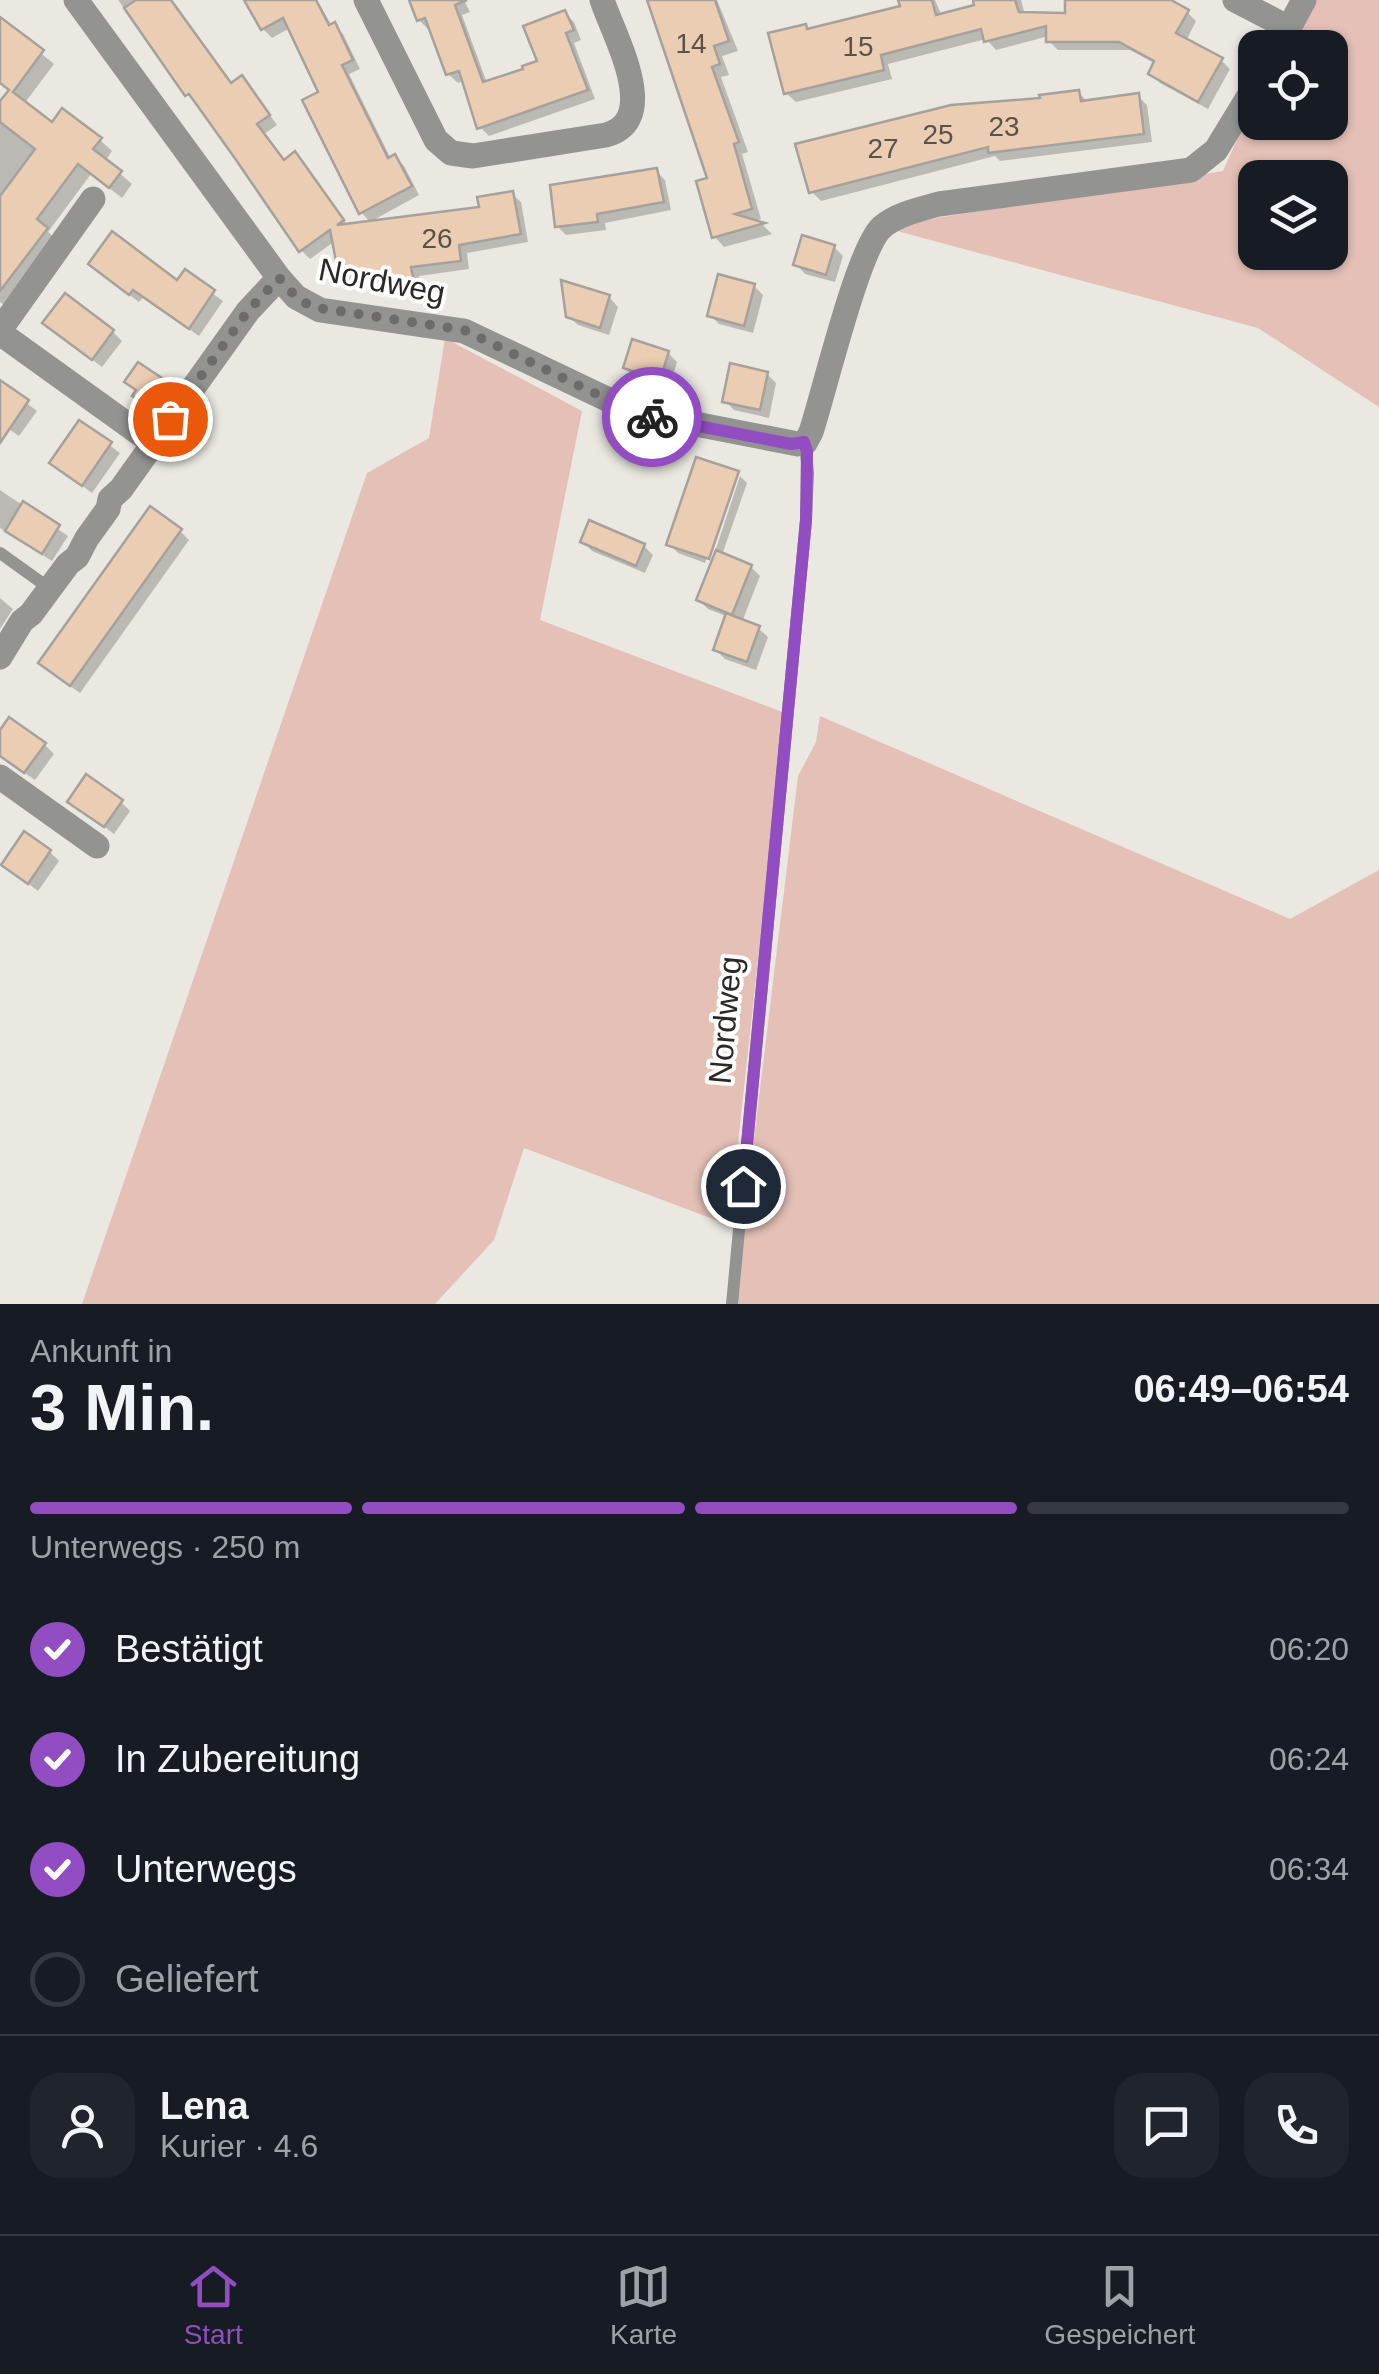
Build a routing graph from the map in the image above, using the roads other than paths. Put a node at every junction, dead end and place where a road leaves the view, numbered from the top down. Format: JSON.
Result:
{"nodes":[{"id":1,"x":76,"y":0,"type":"edge"},
{"id":2,"x":366,"y":0,"type":"edge"},
{"id":3,"x":602,"y":0,"type":"edge"},
{"id":4,"x":1234,"y":0,"type":"edge"},
{"id":5,"x":1304,"y":0,"type":"edge"},
{"id":6,"x":1273,"y":30,"type":"edge"},
{"id":7,"x":1288,"y":30,"type":"edge"},
{"id":8,"x":1238,"y":114,"type":"edge"},
{"id":9,"x":92,"y":199,"type":"dead end"},
{"id":10,"x":279,"y":278,"type":"junction"},
{"id":11,"x":0,"y":332,"type":"edge"},
{"id":12,"x":153,"y":442,"type":"junction"},
{"id":13,"x":804,"y":442,"type":"junction"},
{"id":14,"x":0,"y":553,"type":"edge"},
{"id":15,"x":49,"y":588,"type":"junction"},
{"id":16,"x":0,"y":657,"type":"edge"},
{"id":17,"x":0,"y":777,"type":"edge"},
{"id":18,"x":97,"y":846,"type":"dead end"},
{"id":19,"x":732,"y":1304,"type":"edge"}],
"edges":[{"from":1,"to":10,"type":"street","name":"Nordweg"},
{"from":2,"to":3,"type":"street"},
{"from":4,"to":6,"type":"street"},
{"from":5,"to":7,"type":"street"},
{"from":8,"to":13,"type":"street","name":"Nordweg"},
{"from":9,"to":11,"type":"street"},
{"from":10,"to":12,"type":"street"},
{"from":10,"to":13,"type":"street","name":"Nordweg"},
{"from":11,"to":12,"type":"street"},
{"from":12,"to":15,"type":"street"},
{"from":13,"to":19,"type":"lane","name":"Nordweg"},
{"from":14,"to":15,"type":"lane"},
{"from":15,"to":16,"type":"street"},
{"from":17,"to":18,"type":"street"}]}
